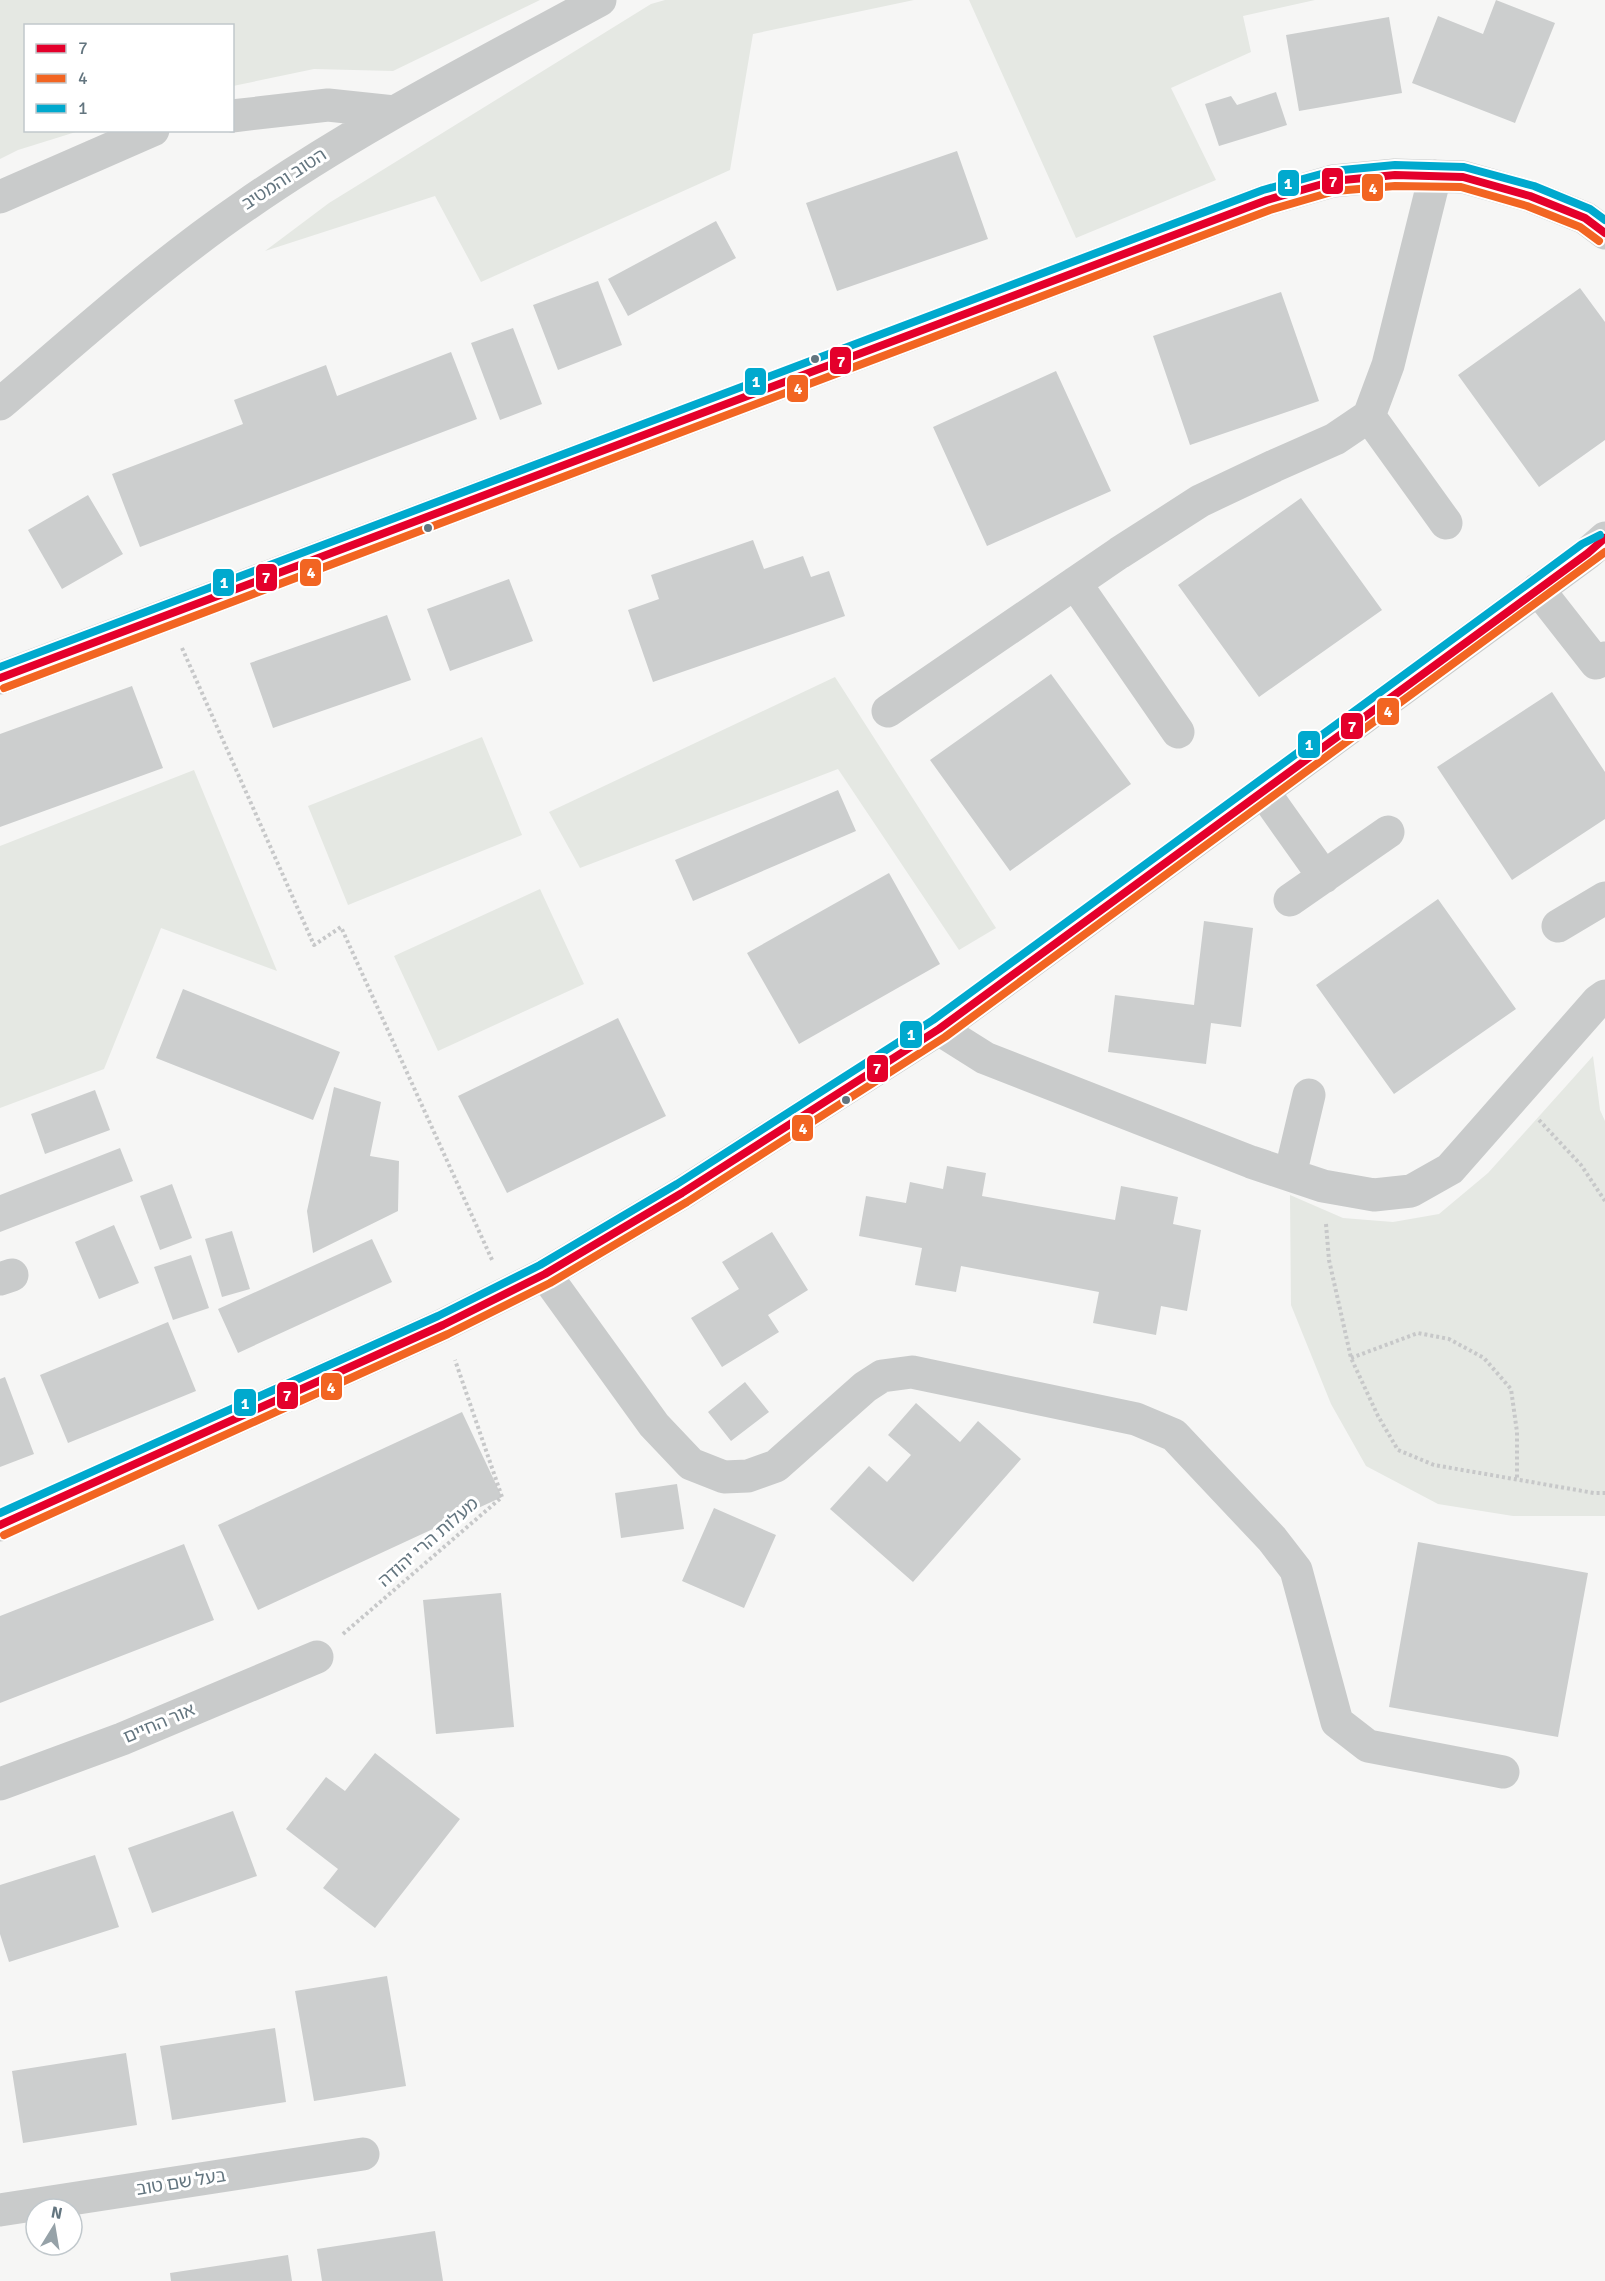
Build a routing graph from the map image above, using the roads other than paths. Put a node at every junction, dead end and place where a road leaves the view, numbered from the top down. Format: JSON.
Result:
{"nodes":[{"id":1,"x":600,"y":0,"type":"edge"},
{"id":2,"x":394,"y":112,"type":"junction"},
{"id":3,"x":234,"y":116,"type":"edge"},
{"id":4,"x":148,"y":132,"type":"edge"},
{"id":5,"x":1435,"y":176,"type":"junction"},
{"id":6,"x":0,"y":196,"type":"edge"},
{"id":7,"x":1605,"y":233,"type":"edge"},
{"id":8,"x":0,"y":404,"type":"edge"},
{"id":9,"x":1369,"y":416,"type":"junction"},
{"id":10,"x":1446,"y":523,"type":"dead end"},
{"id":11,"x":1599,"y":545,"type":"edge"},
{"id":12,"x":1075,"y":583,"type":"junction"},
{"id":13,"x":1538,"y":589,"type":"junction"},
{"id":14,"x":1605,"y":658,"type":"edge"},
{"id":15,"x":0,"y":678,"type":"edge"},
{"id":16,"x":888,"y":711,"type":"dead end"},
{"id":17,"x":1178,"y":732,"type":"dead end"},
{"id":18,"x":1263,"y":791,"type":"junction"},
{"id":19,"x":1388,"y":832,"type":"dead end"},
{"id":20,"x":1324,"y":877,"type":"junction"},
{"id":21,"x":1290,"y":900,"type":"dead end"},
{"id":22,"x":1602,"y":907,"type":"edge"},
{"id":23,"x":1558,"y":926,"type":"dead end"},
{"id":24,"x":1605,"y":996,"type":"edge"},
{"id":25,"x":939,"y":1029,"type":"junction"},
{"id":26,"x":1308,"y":1095,"type":"dead end"},
{"id":27,"x":1290,"y":1175,"type":"junction"},
{"id":28,"x":545,"y":1274,"type":"junction"},
{"id":29,"x":0,"y":1525,"type":"edge"},
{"id":30,"x":317,"y":1657,"type":"road end"},
{"id":31,"x":1503,"y":1772,"type":"dead end"},
{"id":32,"x":0,"y":1784,"type":"edge"},
{"id":33,"x":363,"y":2154,"type":"dead end"},
{"id":34,"x":0,"y":2210,"type":"edge"}],
"edges":[{"from":1,"to":2,"type":"street","name":"הטוב והמטיב"},
{"from":2,"to":3,"type":"street"},
{"from":2,"to":8,"type":"street","name":"הטוב והמטיב"},
{"from":4,"to":6,"type":"street"},
{"from":5,"to":7,"type":"street"},
{"from":5,"to":9,"type":"street"},
{"from":5,"to":15,"type":"street"},
{"from":9,"to":10,"type":"street"},
{"from":9,"to":12,"type":"street"},
{"from":11,"to":13,"type":"street"},
{"from":12,"to":16,"type":"street"},
{"from":12,"to":17,"type":"street"},
{"from":13,"to":14,"type":"street"},
{"from":13,"to":18,"type":"street"},
{"from":18,"to":20,"type":"street"},
{"from":18,"to":25,"type":"street"},
{"from":19,"to":20,"type":"street"},
{"from":20,"to":21,"type":"street"},
{"from":22,"to":23,"type":"street"},
{"from":24,"to":27,"type":"street"},
{"from":25,"to":27,"type":"street"},
{"from":25,"to":28,"type":"street"},
{"from":26,"to":27,"type":"street"},
{"from":28,"to":29,"type":"street"},
{"from":28,"to":31,"type":"street"},
{"from":30,"to":32,"type":"street","name":"אור החיים"},
{"from":33,"to":34,"type":"street","name":"בעל שם טוב"}]}
